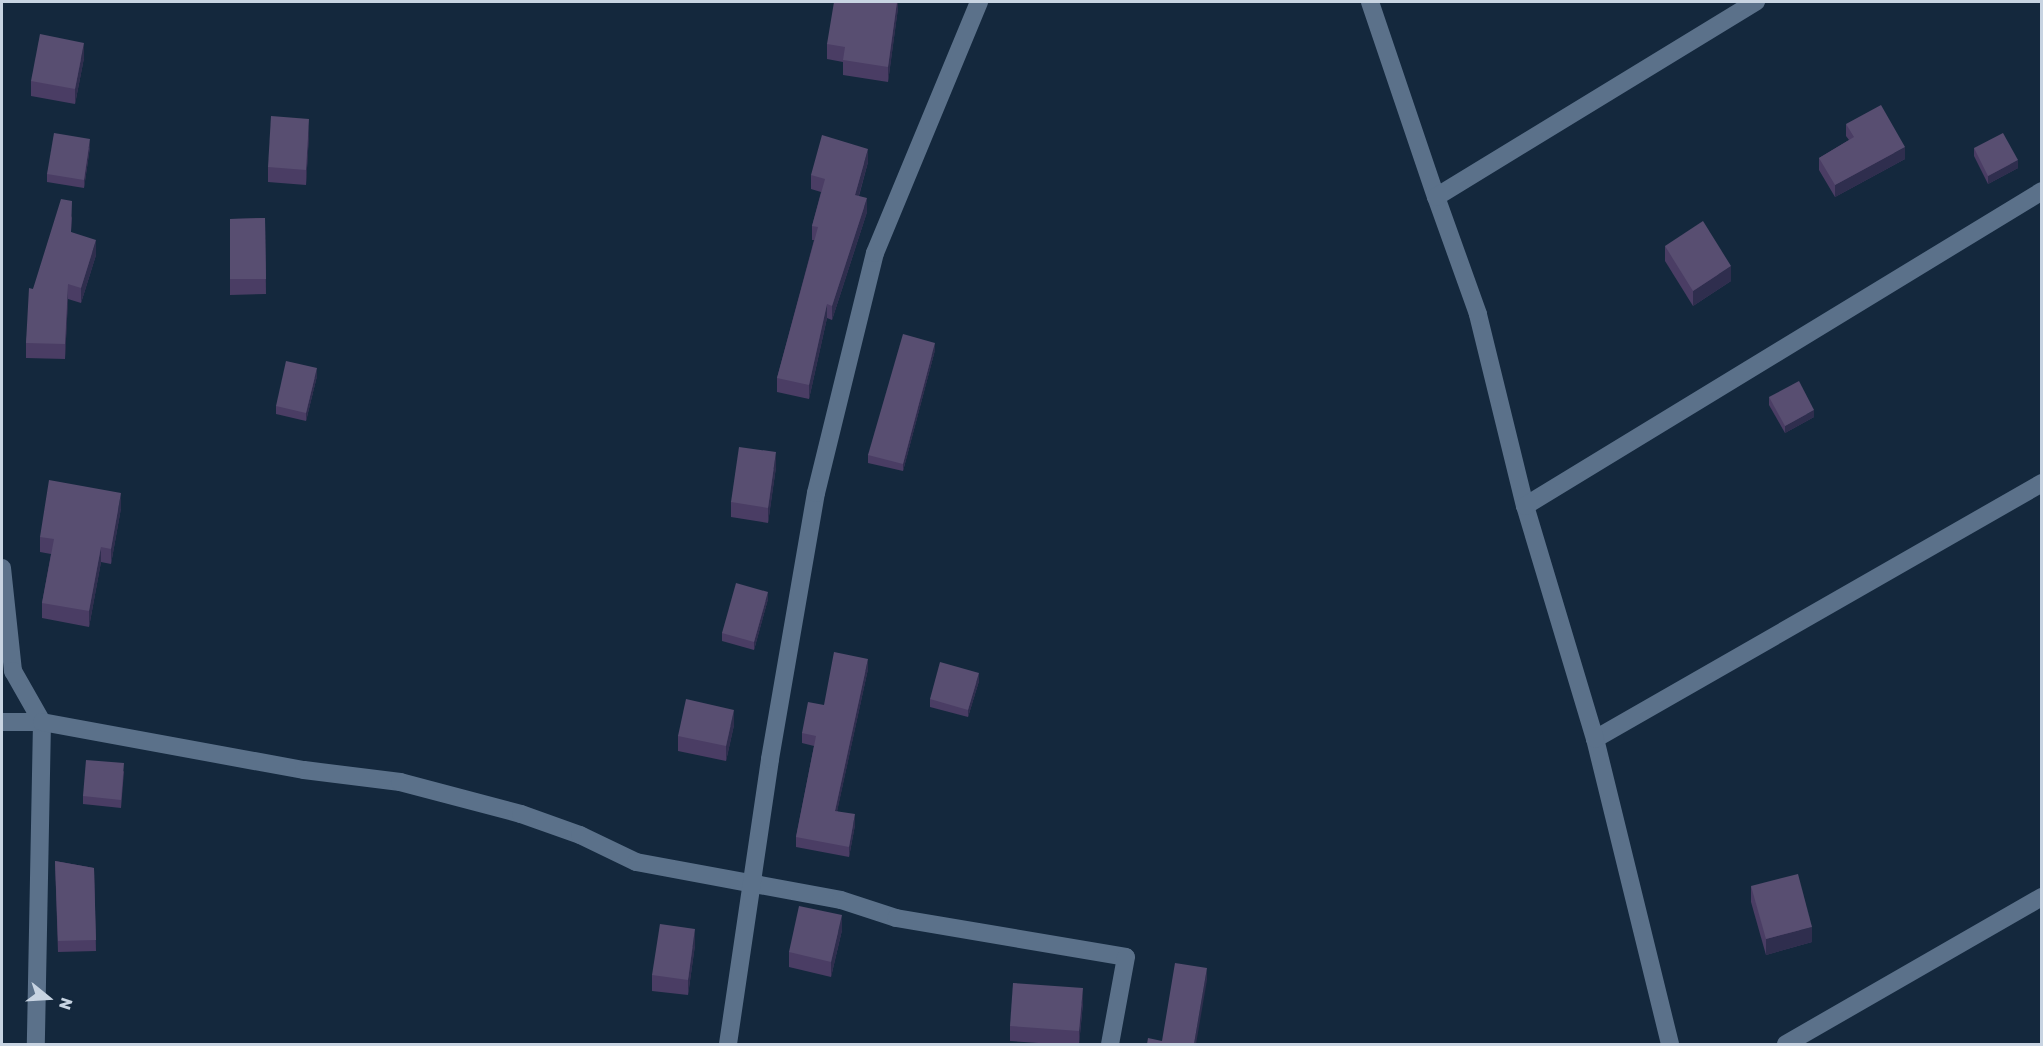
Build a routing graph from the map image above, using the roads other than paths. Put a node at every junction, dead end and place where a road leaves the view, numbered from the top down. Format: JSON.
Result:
{"nodes":[{"id":1,"x":979,"y":2,"type":"edge"},
{"id":2,"x":1370,"y":2,"type":"edge"},
{"id":3,"x":1756,"y":2,"type":"edge"},
{"id":4,"x":2042,"y":191,"type":"edge"},
{"id":5,"x":1436,"y":196,"type":"junction"},
{"id":6,"x":2042,"y":483,"type":"edge"},
{"id":7,"x":1525,"y":506,"type":"junction"},
{"id":8,"x":2,"y":568,"type":"edge"},
{"id":9,"x":2,"y":722,"type":"edge"},
{"id":10,"x":42,"y":722,"type":"junction"},
{"id":11,"x":1595,"y":739,"type":"junction"},
{"id":12,"x":752,"y":881,"type":"junction"},
{"id":13,"x":2042,"y":897,"type":"edge"},
{"id":14,"x":36,"y":1044,"type":"edge"},
{"id":15,"x":728,"y":1044,"type":"edge"},
{"id":16,"x":1110,"y":1044,"type":"edge"},
{"id":17,"x":1670,"y":1044,"type":"edge"},
{"id":18,"x":1786,"y":1044,"type":"edge"}],
"edges":[{"from":1,"to":12,"type":"street"},
{"from":2,"to":5,"type":"street"},
{"from":3,"to":5,"type":"street"},
{"from":4,"to":7,"type":"street"},
{"from":5,"to":7,"type":"street"},
{"from":6,"to":11,"type":"street"},
{"from":7,"to":11,"type":"street"},
{"from":8,"to":10,"type":"street"},
{"from":9,"to":10,"type":"street"},
{"from":10,"to":12,"type":"street"},
{"from":10,"to":14,"type":"street"},
{"from":11,"to":17,"type":"street"},
{"from":12,"to":15,"type":"street"},
{"from":12,"to":16,"type":"street"},
{"from":13,"to":18,"type":"street"}]}
